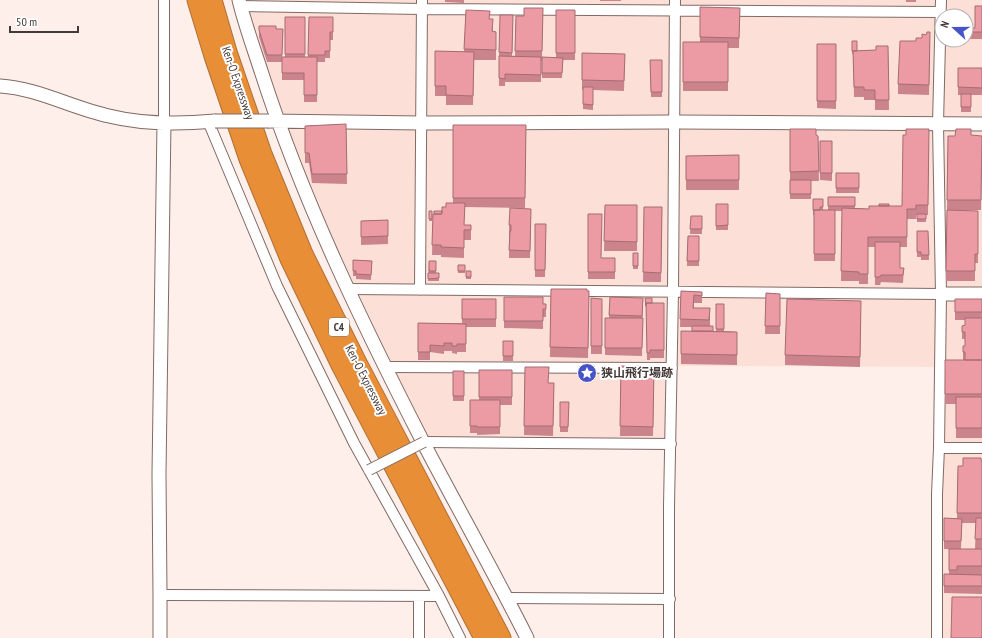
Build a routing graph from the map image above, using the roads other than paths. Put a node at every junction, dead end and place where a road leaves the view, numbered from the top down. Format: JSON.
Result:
{"nodes":[{"id":1,"x":164,"y":0,"type":"edge"},
{"id":2,"x":198,"y":0,"type":"edge"},
{"id":3,"x":212,"y":0,"type":"edge"},
{"id":4,"x":675,"y":0,"type":"edge"},
{"id":5,"x":239,"y":3,"type":"edge"},
{"id":6,"x":422,"y":5,"type":"edge"},
{"id":7,"x":675,"y":11,"type":"junction"},
{"id":8,"x":934,"y":12,"type":"edge"},
{"id":9,"x":940,"y":48,"type":"edge"},
{"id":10,"x":0,"y":86,"type":"edge"},
{"id":11,"x":212,"y":121,"type":"junction"},
{"id":12,"x":273,"y":121,"type":"junction"},
{"id":13,"x":164,"y":122,"type":"junction"},
{"id":14,"x":674,"y":122,"type":"junction"},
{"id":15,"x":421,"y":123,"type":"junction"},
{"id":16,"x":938,"y":124,"type":"junction"},
{"id":17,"x":982,"y":124,"type":"edge"},
{"id":18,"x":348,"y":289,"type":"junction"},
{"id":19,"x":420,"y":290,"type":"junction"},
{"id":20,"x":673,"y":292,"type":"junction"},
{"id":21,"x":941,"y":294,"type":"junction"},
{"id":22,"x":982,"y":294,"type":"edge"},
{"id":23,"x":385,"y":367,"type":"junction"},
{"id":24,"x":672,"y":368,"type":"junction"},
{"id":25,"x":424,"y":442,"type":"junction"},
{"id":26,"x":671,"y":444,"type":"junction"},
{"id":27,"x":939,"y":448,"type":"junction"},
{"id":28,"x":982,"y":448,"type":"edge"},
{"id":29,"x":369,"y":470,"type":"junction"},
{"id":30,"x":160,"y":595,"type":"junction"},
{"id":31,"x":439,"y":596,"type":"junction"},
{"id":32,"x":419,"y":597,"type":"junction"},
{"id":33,"x":507,"y":598,"type":"junction"},
{"id":34,"x":670,"y":599,"type":"junction"},
{"id":35,"x":160,"y":638,"type":"edge"},
{"id":36,"x":419,"y":638,"type":"edge"},
{"id":37,"x":460,"y":638,"type":"edge"},
{"id":38,"x":484,"y":638,"type":"edge"},
{"id":39,"x":501,"y":638,"type":"edge"},
{"id":40,"x":527,"y":638,"type":"edge"},
{"id":41,"x":669,"y":638,"type":"edge"},
{"id":42,"x":937,"y":638,"type":"edge"}],
"edges":[{"from":1,"to":13,"type":"street"},
{"from":2,"to":38,"type":"highway","name":"Ken-O Expressway","number":"C4"},
{"from":3,"to":39,"type":"highway","name":"Ken-O Expressway","number":"C4"},
{"from":4,"to":7,"type":"street"},
{"from":5,"to":6,"type":"street"},
{"from":5,"to":12,"type":"street"},
{"from":6,"to":7,"type":"street"},
{"from":6,"to":15,"type":"street"},
{"from":7,"to":8,"type":"street"},
{"from":7,"to":14,"type":"street"},
{"from":9,"to":16,"type":"street"},
{"from":10,"to":13,"type":"street"},
{"from":11,"to":12,"type":"street","bridge":true},
{"from":11,"to":13,"type":"street"},
{"from":11,"to":29,"type":"street"},
{"from":12,"to":15,"type":"street"},
{"from":12,"to":18,"type":"street"},
{"from":13,"to":30,"type":"street"},
{"from":14,"to":15,"type":"street"},
{"from":14,"to":16,"type":"street"},
{"from":14,"to":20,"type":"street"},
{"from":15,"to":19,"type":"street"},
{"from":16,"to":17,"type":"street"},
{"from":16,"to":21,"type":"street"},
{"from":18,"to":19,"type":"street"},
{"from":18,"to":23,"type":"street"},
{"from":19,"to":20,"type":"street"},
{"from":20,"to":21,"type":"street"},
{"from":20,"to":24,"type":"street"},
{"from":21,"to":22,"type":"street"},
{"from":21,"to":27,"type":"street"},
{"from":23,"to":24,"type":"street"},
{"from":23,"to":25,"type":"street"},
{"from":24,"to":26,"type":"street"},
{"from":25,"to":26,"type":"street"},
{"from":25,"to":29,"type":"street","bridge":true},
{"from":25,"to":33,"type":"street"},
{"from":26,"to":34,"type":"street"},
{"from":27,"to":28,"type":"street"},
{"from":27,"to":42,"type":"street"},
{"from":29,"to":31,"type":"street"},
{"from":30,"to":32,"type":"street"},
{"from":30,"to":35,"type":"street"},
{"from":31,"to":32,"type":"street"},
{"from":31,"to":37,"type":"street"},
{"from":32,"to":36,"type":"street"},
{"from":33,"to":34,"type":"street"},
{"from":33,"to":40,"type":"street"},
{"from":34,"to":41,"type":"street"}]}
